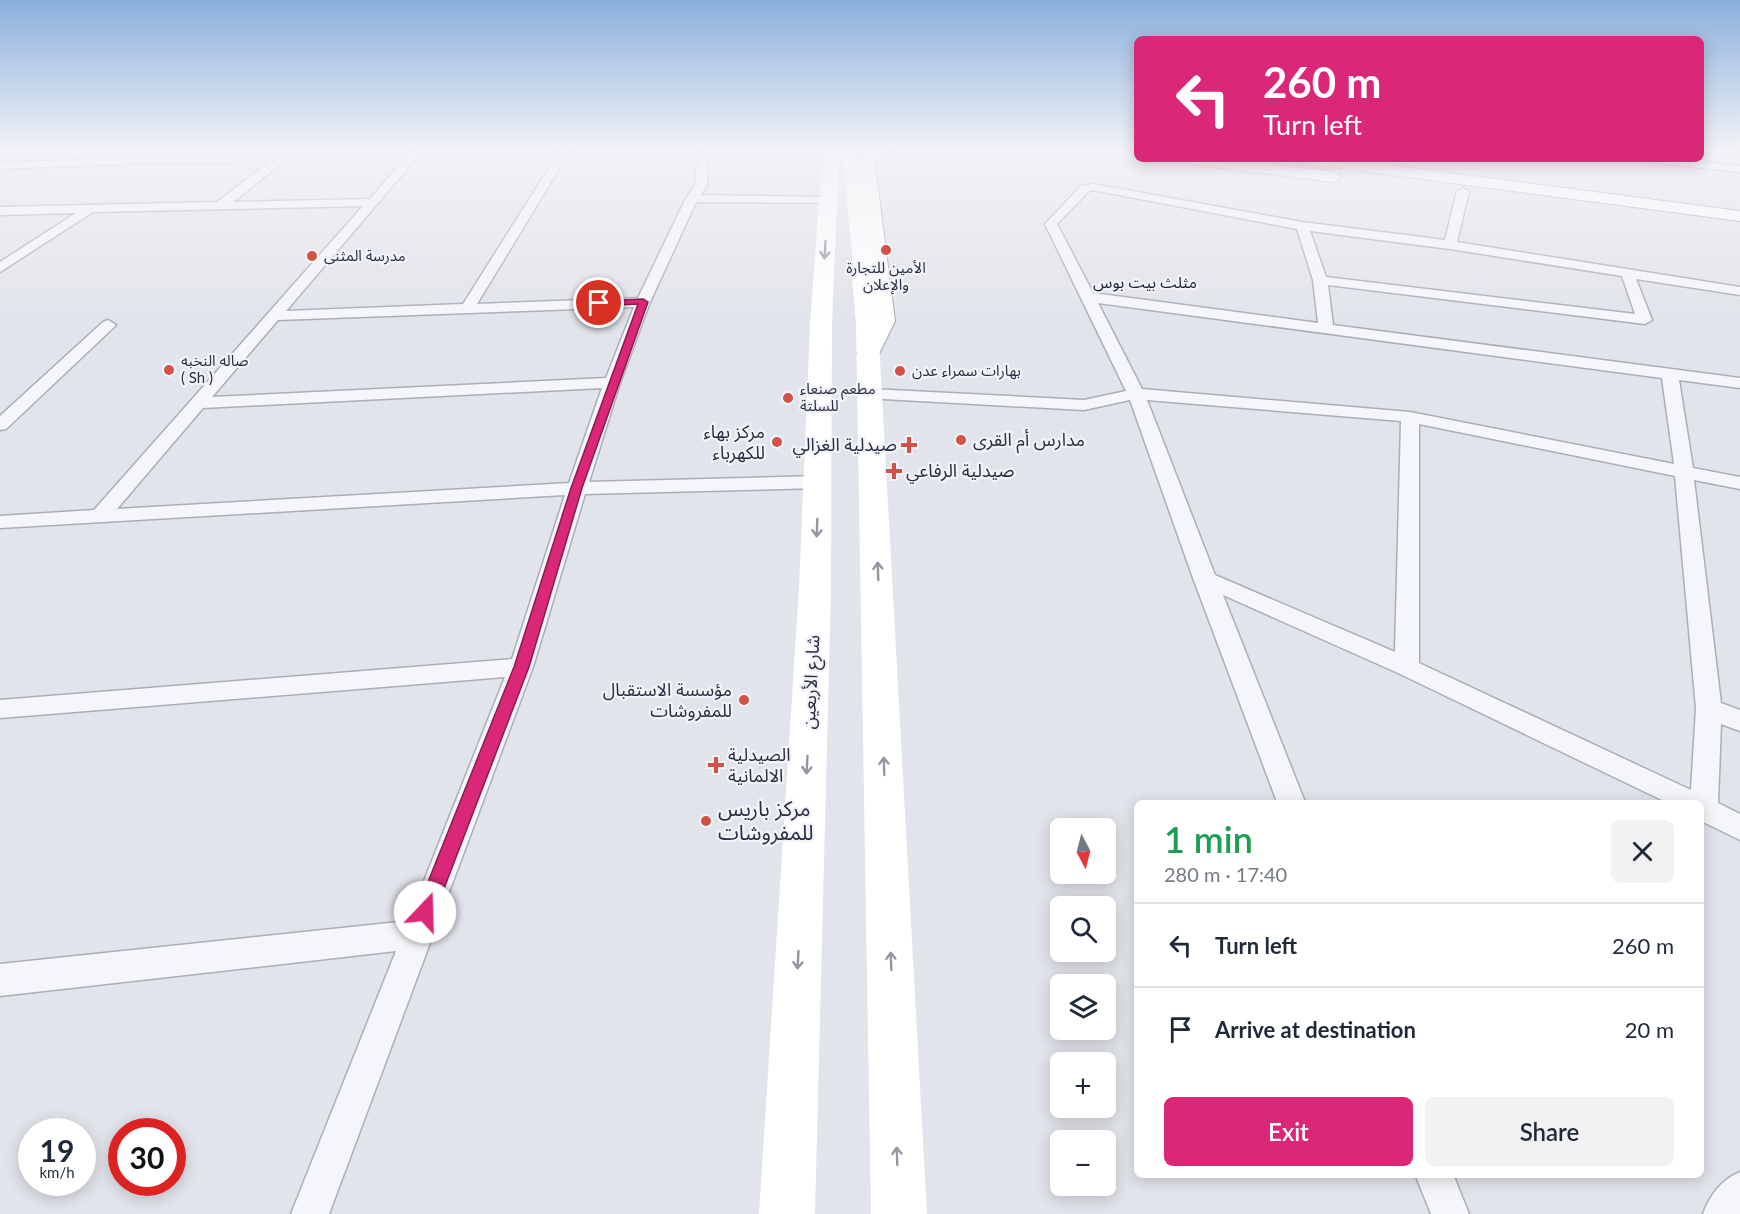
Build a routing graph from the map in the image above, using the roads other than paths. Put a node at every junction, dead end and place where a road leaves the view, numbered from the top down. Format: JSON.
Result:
{"nodes":[{"id":1,"x":220,"y":206,"type":"joint"},
{"id":2,"x":233,"y":206,"type":"edge"},
{"id":3,"x":369,"y":206,"type":"edge"},
{"id":4,"x":531,"y":206,"type":"edge"},
{"id":5,"x":688,"y":206,"type":"edge"},
{"id":6,"x":828,"y":206,"type":"edge"},
{"id":7,"x":847,"y":206,"type":"edge"},
{"id":8,"x":871,"y":206,"type":"edge"},
{"id":9,"x":1068,"y":206,"type":"edge"},
{"id":10,"x":1193,"y":206,"type":"edge"},
{"id":11,"x":1459,"y":206,"type":"edge"},
{"id":12,"x":1569,"y":206,"type":"edge"},
{"id":13,"x":1662,"y":206,"type":"edge"},
{"id":14,"x":90,"y":209,"type":"junction"},
{"id":15,"x":0,"y":211,"type":"edge"},
{"id":16,"x":1740,"y":216,"type":"edge"},
{"id":17,"x":1302,"y":226,"type":"junction"},
{"id":18,"x":1740,"y":229,"type":"edge"},
{"id":19,"x":1450,"y":245,"type":"junction"},
{"id":20,"x":0,"y":268,"type":"edge"},
{"id":21,"x":1628,"y":275,"type":"junction"},
{"id":22,"x":1320,"y":280,"type":"junction"},
{"id":23,"x":1740,"y":291,"type":"edge"},
{"id":24,"x":1089,"y":297,"type":"junction"},
{"id":25,"x":643,"y":302,"type":"junction"},
{"id":26,"x":467,"y":309,"type":"junction"},
{"id":27,"x":273,"y":316,"type":"junction"},
{"id":28,"x":108,"y":326,"type":"dead end"},
{"id":29,"x":1326,"y":329,"type":"junction"},
{"id":30,"x":868,"y":338,"type":"junction"},
{"id":31,"x":1670,"y":373,"type":"junction"},
{"id":32,"x":612,"y":383,"type":"junction"},
{"id":33,"x":1740,"y":383,"type":"edge"},
{"id":34,"x":871,"y":394,"type":"junction"},
{"id":35,"x":1136,"y":394,"type":"junction"},
{"id":36,"x":197,"y":403,"type":"junction"},
{"id":37,"x":1410,"y":417,"type":"junction"},
{"id":38,"x":0,"y":425,"type":"edge"},
{"id":39,"x":1684,"y":471,"type":"junction"},
{"id":40,"x":819,"y":482,"type":"junction"},
{"id":41,"x":1740,"y":483,"type":"edge"},
{"id":42,"x":577,"y":488,"type":"junction"},
{"id":43,"x":101,"y":515,"type":"junction"},
{"id":44,"x":0,"y":522,"type":"edge"},
{"id":45,"x":1204,"y":578,"type":"junction"},
{"id":46,"x":521,"y":667,"type":"junction"},
{"id":47,"x":1407,"y":667,"type":"junction"},
{"id":48,"x":1709,"y":708,"type":"junction"},
{"id":49,"x":0,"y":709,"type":"edge"},
{"id":50,"x":1740,"y":721,"type":"edge"},
{"id":51,"x":1290,"y":800,"type":"edge"},
{"id":52,"x":1686,"y":800,"type":"edge"},
{"id":53,"x":1700,"y":800,"type":"edge"},
{"id":54,"x":1704,"y":809,"type":"edge"},
{"id":55,"x":1740,"y":828,"type":"edge"},
{"id":56,"x":417,"y":934,"type":"junction"},
{"id":57,"x":0,"y":980,"type":"edge"},
{"id":58,"x":1436,"y":1178,"type":"edge"},
{"id":59,"x":1740,"y":1191,"type":"edge"},
{"id":60,"x":310,"y":1214,"type":"edge"},
{"id":61,"x":787,"y":1214,"type":"edge"},
{"id":62,"x":899,"y":1214,"type":"edge"},
{"id":63,"x":1450,"y":1214,"type":"edge"},
{"id":64,"x":1722,"y":1214,"type":"edge"}],
"edges":[{"from":1,"to":2,"type":"street"},
{"from":1,"to":14,"type":"street"},
{"from":3,"to":27,"type":"street"},
{"from":4,"to":26,"type":"street"},
{"from":5,"to":25,"type":"street"},
{"from":6,"to":40,"type":"main road","name":"شارع الأربعين","one_way":true},
{"from":7,"to":30,"type":"main road","bridge":true},
{"from":8,"to":30,"type":"main road"},
{"from":9,"to":24,"type":"street"},
{"from":10,"to":17,"type":"street"},
{"from":11,"to":19,"type":"street"},
{"from":12,"to":18,"type":"main road"},
{"from":13,"to":16,"type":"main road"},
{"from":14,"to":15,"type":"street"},
{"from":14,"to":20,"type":"street"},
{"from":17,"to":19,"type":"street"},
{"from":17,"to":22,"type":"street"},
{"from":19,"to":21,"type":"street"},
{"from":21,"to":22,"type":"street"},
{"from":21,"to":23,"type":"street"},
{"from":22,"to":29,"type":"street"},
{"from":24,"to":29,"type":"street"},
{"from":24,"to":35,"type":"street"},
{"from":25,"to":26,"type":"street"},
{"from":25,"to":32,"type":"street"},
{"from":26,"to":27,"type":"street"},
{"from":27,"to":36,"type":"street"},
{"from":28,"to":38,"type":"street"},
{"from":29,"to":31,"type":"street"},
{"from":30,"to":34,"type":"main road"},
{"from":31,"to":33,"type":"street"},
{"from":31,"to":39,"type":"street"},
{"from":32,"to":36,"type":"street"},
{"from":32,"to":42,"type":"street"},
{"from":34,"to":35,"type":"street"},
{"from":62,"to":34,"type":"main road","one_way":true},
{"from":35,"to":37,"type":"street"},
{"from":35,"to":45,"type":"street"},
{"from":36,"to":43,"type":"street"},
{"from":37,"to":39,"type":"street"},
{"from":37,"to":47,"type":"street"},
{"from":39,"to":41,"type":"street"},
{"from":39,"to":48,"type":"street"},
{"from":40,"to":42,"type":"street"},
{"from":40,"to":61,"type":"main road","name":"شارع الأربعين","one_way":true},
{"from":42,"to":43,"type":"street"},
{"from":42,"to":46,"type":"street"},
{"from":43,"to":44,"type":"street"},
{"from":45,"to":47,"type":"street"},
{"from":45,"to":51,"type":"street"},
{"from":46,"to":49,"type":"street"},
{"from":46,"to":56,"type":"street"},
{"from":47,"to":52,"type":"street"},
{"from":48,"to":50,"type":"street"},
{"from":48,"to":53,"type":"street"},
{"from":54,"to":55,"type":"street"},
{"from":56,"to":57,"type":"street"},
{"from":56,"to":60,"type":"street"},
{"from":58,"to":63,"type":"street"},
{"from":59,"to":64,"type":"street"}]}
